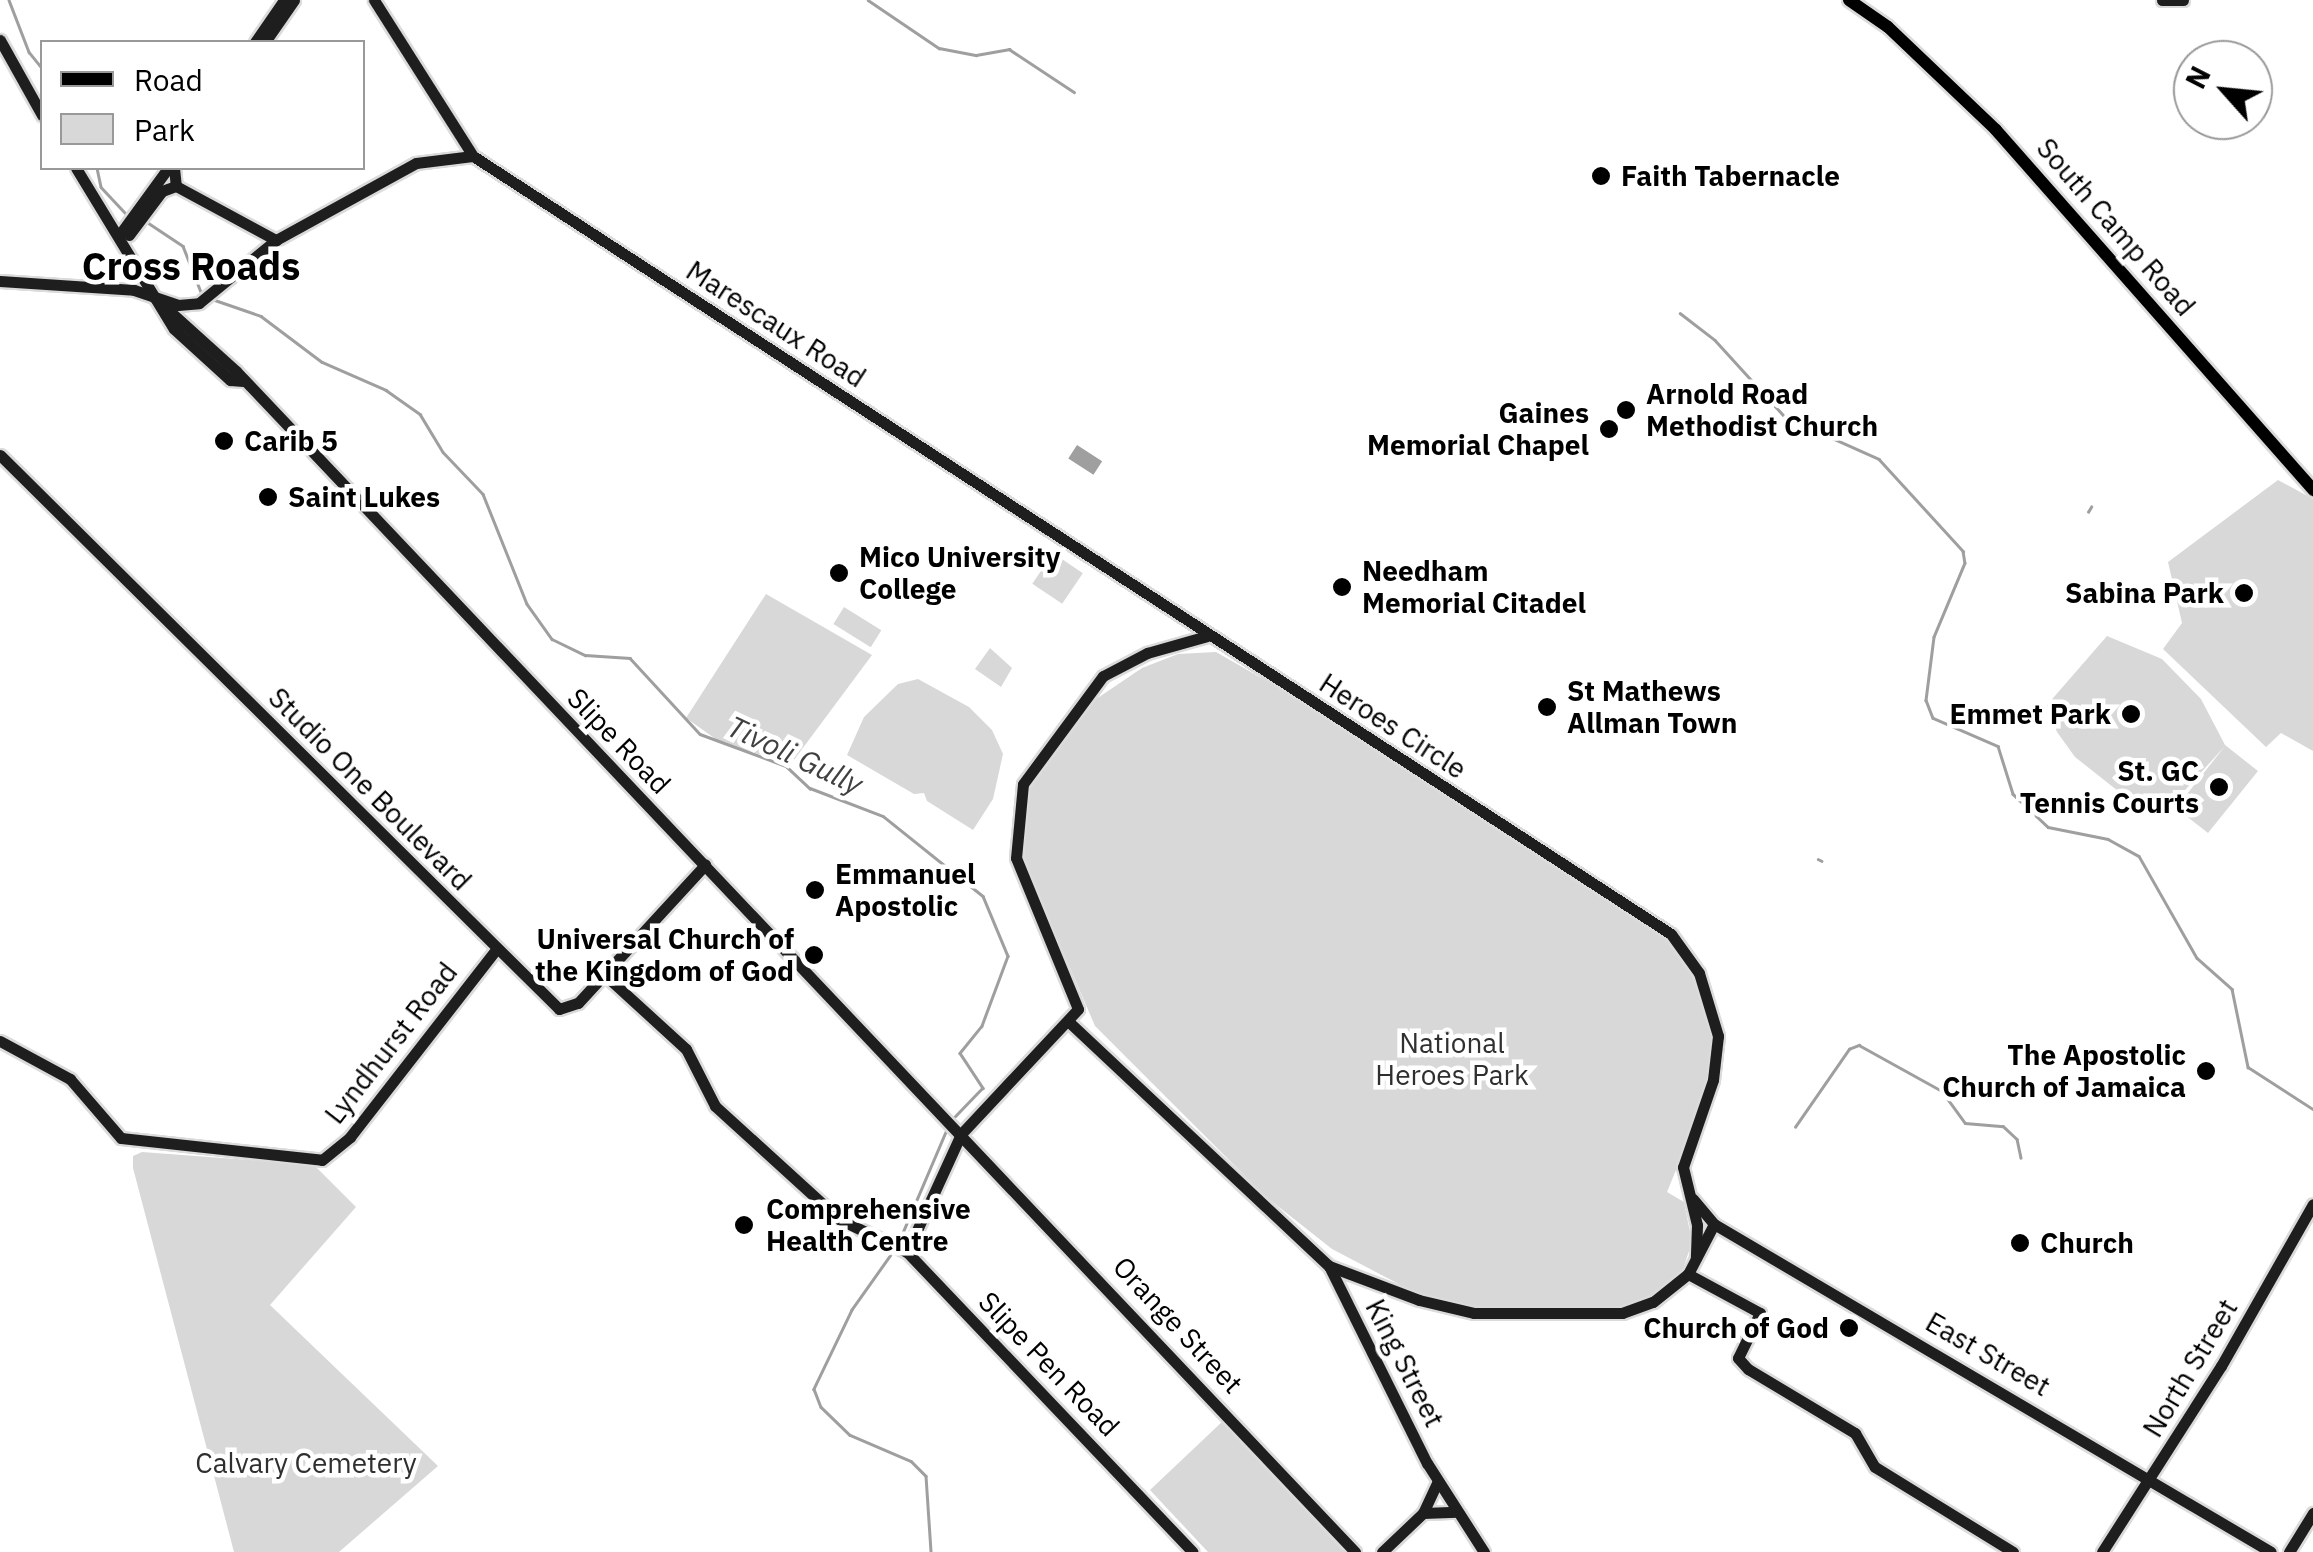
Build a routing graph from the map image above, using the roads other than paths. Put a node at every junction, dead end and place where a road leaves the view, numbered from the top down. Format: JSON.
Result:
{"nodes":[{"id":1,"x":284,"y":0,"type":"edge"},
{"id":2,"x":294,"y":0,"type":"edge"},
{"id":3,"x":374,"y":0,"type":"edge"},
{"id":4,"x":1838,"y":0,"type":"edge"},
{"id":5,"x":1849,"y":0,"type":"edge"},
{"id":6,"x":2162,"y":0,"type":"edge"},
{"id":7,"x":2183,"y":0,"type":"edge"},
{"id":8,"x":1869,"y":6,"type":"edge"},
{"id":9,"x":0,"y":40,"type":"edge"},
{"id":10,"x":256,"y":40,"type":"edge"},
{"id":11,"x":266,"y":40,"type":"edge"},
{"id":12,"x":40,"y":111,"type":"edge"},
{"id":13,"x":446,"y":122,"type":"junction"},
{"id":14,"x":432,"y":156,"type":"junction"},
{"id":15,"x":473,"y":156,"type":"junction"},
{"id":16,"x":77,"y":170,"type":"edge"},
{"id":17,"x":170,"y":170,"type":"edge"},
{"id":18,"x":172,"y":170,"type":"edge"},
{"id":19,"x":176,"y":186,"type":"junction"},
{"id":20,"x":138,"y":219,"type":"junction"},
{"id":21,"x":122,"y":237,"type":"junction"},
{"id":22,"x":276,"y":240,"type":"junction"},
{"id":23,"x":0,"y":280,"type":"edge"},
{"id":24,"x":154,"y":298,"type":"junction"},
{"id":25,"x":205,"y":299,"type":"junction"},
{"id":26,"x":195,"y":332,"type":"junction"},
{"id":27,"x":243,"y":382,"type":"junction"},
{"id":28,"x":0,"y":455,"type":"edge"},
{"id":29,"x":2313,"y":490,"type":"edge"},
{"id":30,"x":1207,"y":636,"type":"junction"},
{"id":31,"x":705,"y":865,"type":"junction"},
{"id":32,"x":496,"y":951,"type":"junction"},
{"id":33,"x":606,"y":976,"type":"junction"},
{"id":34,"x":1069,"y":1022,"type":"junction"},
{"id":35,"x":0,"y":1041,"type":"edge"},
{"id":36,"x":962,"y":1134,"type":"junction"},
{"id":37,"x":1688,"y":1194,"type":"junction"},
{"id":38,"x":2313,"y":1204,"type":"edge"},
{"id":39,"x":1714,"y":1224,"type":"junction"},
{"id":40,"x":907,"y":1252,"type":"junction"},
{"id":41,"x":1696,"y":1258,"type":"junction"},
{"id":42,"x":1328,"y":1266,"type":"junction"},
{"id":43,"x":1688,"y":1274,"type":"junction"},
{"id":44,"x":2151,"y":1480,"type":"junction"},
{"id":45,"x":1438,"y":1481,"type":"junction"},
{"id":46,"x":1458,"y":1512,"type":"junction"},
{"id":47,"x":2313,"y":1512,"type":"edge"},
{"id":48,"x":1422,"y":1513,"type":"junction"},
{"id":49,"x":1384,"y":1548,"type":"edge"},
{"id":50,"x":1193,"y":1552,"type":"edge"},
{"id":51,"x":1355,"y":1552,"type":"edge"},
{"id":52,"x":1370,"y":1552,"type":"edge"},
{"id":53,"x":1484,"y":1552,"type":"edge"},
{"id":54,"x":2013,"y":1552,"type":"edge"},
{"id":55,"x":2102,"y":1552,"type":"edge"},
{"id":56,"x":2270,"y":1552,"type":"edge"},
{"id":57,"x":2289,"y":1552,"type":"edge"}],
"edges":[{"from":1,"to":10,"type":"main road"},
{"from":2,"to":11,"type":"main road"},
{"from":3,"to":13,"type":"main road","name":"Marescaux Road"},
{"from":4,"to":8,"type":"main road"},
{"from":5,"to":8,"type":"main road"},
{"from":6,"to":7,"type":"main road"},
{"from":8,"to":29,"type":"main road","name":"South Camp Road"},
{"from":9,"to":12,"type":"main road"},
{"from":13,"to":14,"type":"main road"},
{"from":13,"to":15,"type":"main road","name":"Marescaux Road"},
{"from":14,"to":15,"type":"main road"},
{"from":14,"to":22,"type":"main road"},
{"from":15,"to":30,"type":"main road","name":"Marescaux Road"},
{"from":16,"to":21,"type":"main road"},
{"from":17,"to":20,"type":"main road"},
{"from":18,"to":19,"type":"main road"},
{"from":19,"to":20,"type":"main road"},
{"from":19,"to":22,"type":"main road"},
{"from":20,"to":21,"type":"main road"},
{"from":21,"to":24,"type":"main road"},
{"from":22,"to":25,"type":"main road"},
{"from":23,"to":24,"type":"main road"},
{"from":24,"to":25,"type":"main road"},
{"from":24,"to":26,"type":"main road","name":"Slipe Road"},
{"from":24,"to":27,"type":"main road","name":"Slipe Road"},
{"from":25,"to":26,"type":"main road"},
{"from":26,"to":27,"type":"main road","name":"Slipe Road"},
{"from":27,"to":31,"type":"main road","name":"Slipe Road"},
{"from":28,"to":32,"type":"main road","name":"Studio One Boulevard"},
{"from":30,"to":34,"type":"main road"},
{"from":30,"to":37,"type":"main road","name":"Heroes Circle"},
{"from":31,"to":33,"type":"main road","name":"Studio One Boulevard"},
{"from":31,"to":36,"type":"main road","name":"Slipe Road"},
{"from":32,"to":33,"type":"main road","name":"Studio One Boulevard"},
{"from":32,"to":35,"type":"main road","name":"Lyndhurst Road"},
{"from":33,"to":40,"type":"main road","name":"Slipe Pen Road"},
{"from":34,"to":36,"type":"main road"},
{"from":34,"to":42,"type":"main road"},
{"from":36,"to":40,"type":"main road"},
{"from":36,"to":51,"type":"main road","name":"Orange Street"},
{"from":37,"to":39,"type":"main road","name":"East Street"},
{"from":37,"to":41,"type":"main road","name":"Heroes Circle"},
{"from":38,"to":44,"type":"main road","name":"North Street"},
{"from":39,"to":41,"type":"main road"},
{"from":39,"to":44,"type":"main road","name":"East Street"},
{"from":40,"to":50,"type":"main road","name":"Slipe Pen Road"},
{"from":41,"to":43,"type":"main road"},
{"from":42,"to":43,"type":"main road"},
{"from":42,"to":45,"type":"main road","name":"King Street"},
{"from":43,"to":54,"type":"main road"},
{"from":44,"to":55,"type":"main road","name":"North Street"},
{"from":44,"to":56,"type":"main road","name":"East Street"},
{"from":45,"to":46,"type":"main road","name":"King Street"},
{"from":45,"to":48,"type":"main road"},
{"from":46,"to":48,"type":"main road"},
{"from":46,"to":53,"type":"main road","name":"King Street"},
{"from":47,"to":57,"type":"main road"},
{"from":48,"to":49,"type":"main road"},
{"from":49,"to":52,"type":"main road"}]}
